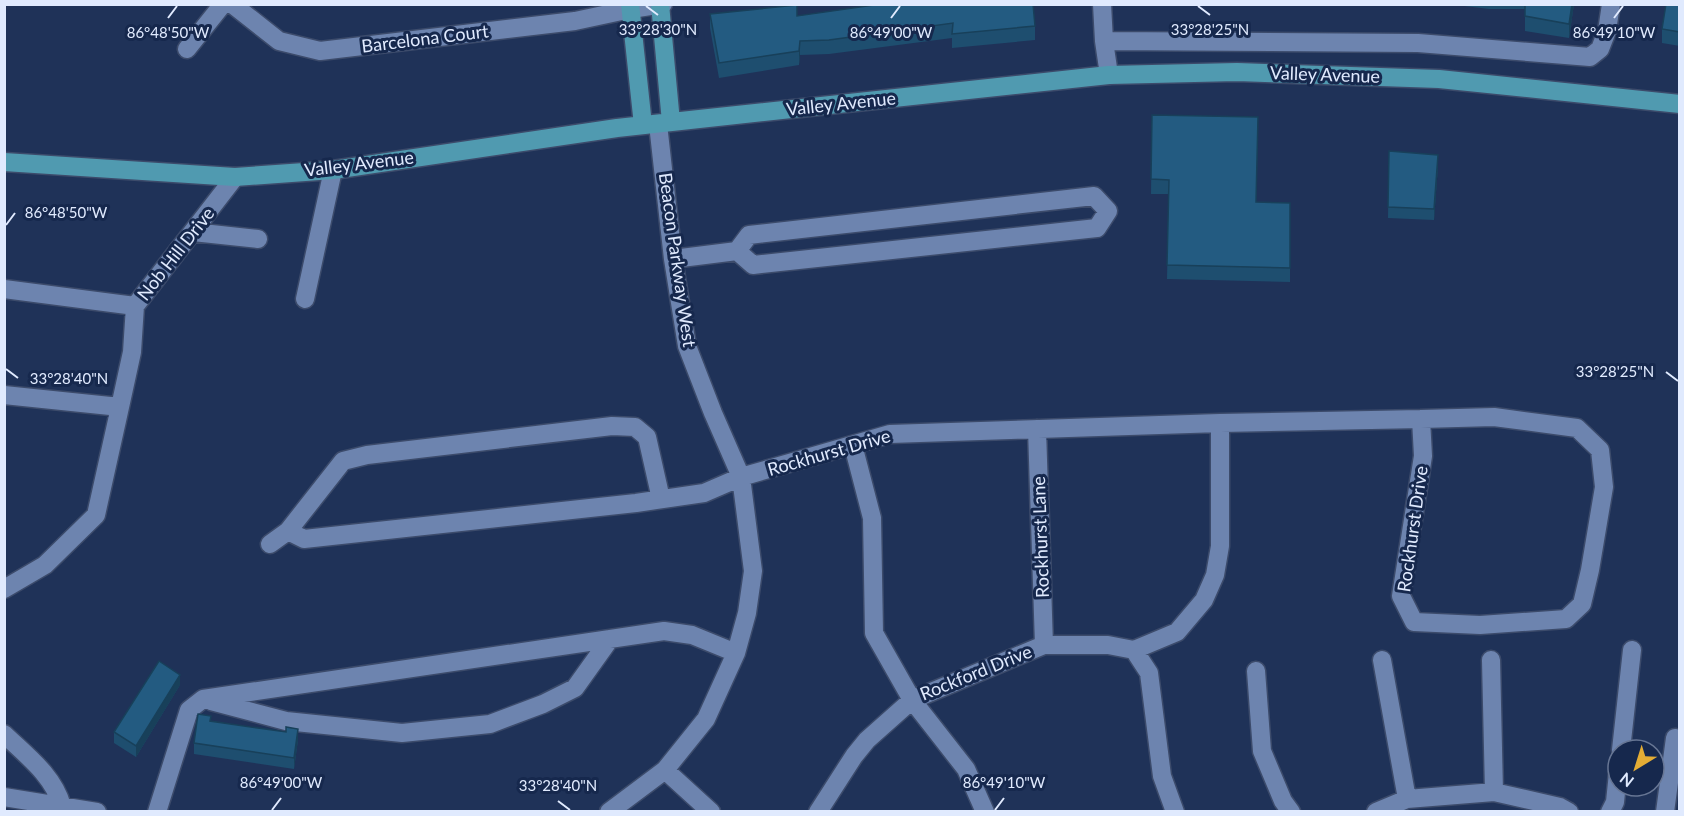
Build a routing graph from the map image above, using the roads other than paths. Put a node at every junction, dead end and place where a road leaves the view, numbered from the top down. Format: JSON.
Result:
{"nodes":[{"id":1,"x":223,"y":4,"type":"edge"},
{"id":2,"x":232,"y":4,"type":"edge"},
{"id":3,"x":1102,"y":4,"type":"edge"},
{"id":4,"x":1611,"y":4,"type":"edge"},
{"id":5,"x":661,"y":5,"type":"edge"},
{"id":6,"x":630,"y":7,"type":"edge"},
{"id":7,"x":1104,"y":41,"type":"junction"},
{"id":8,"x":187,"y":49,"type":"dead end"},
{"id":9,"x":1109,"y":75,"type":"junction"},
{"id":10,"x":1680,"y":104,"type":"edge"},
{"id":11,"x":657,"y":124,"type":"junction"},
{"id":12,"x":4,"y":162,"type":"edge"},
{"id":13,"x":333,"y":170,"type":"junction"},
{"id":14,"x":235,"y":177,"type":"junction"},
{"id":15,"x":193,"y":232,"type":"junction"},
{"id":16,"x":258,"y":239,"type":"dead end"},
{"id":17,"x":737,"y":251,"type":"junction"},
{"id":18,"x":673,"y":259,"type":"junction"},
{"id":19,"x":4,"y":289,"type":"edge"},
{"id":20,"x":305,"y":299,"type":"dead end"},
{"id":21,"x":135,"y":306,"type":"junction"},
{"id":22,"x":4,"y":395,"type":"edge"},
{"id":23,"x":120,"y":407,"type":"junction"},
{"id":24,"x":1421,"y":419,"type":"junction"},
{"id":25,"x":1220,"y":423,"type":"junction"},
{"id":26,"x":1037,"y":429,"type":"junction"},
{"id":27,"x":854,"y":445,"type":"junction"},
{"id":28,"x":741,"y":477,"type":"junction"},
{"id":29,"x":661,"y":499,"type":"junction"},
{"id":30,"x":288,"y":531,"type":"junction"},
{"id":31,"x":270,"y":544,"type":"dead end"},
{"id":32,"x":4,"y":589,"type":"edge"},
{"id":33,"x":610,"y":639,"type":"junction"},
{"id":34,"x":1044,"y":645,"type":"junction"},
{"id":35,"x":1134,"y":650,"type":"junction"},
{"id":36,"x":1632,"y":650,"type":"dead end"},
{"id":37,"x":736,"y":653,"type":"junction"},
{"id":38,"x":1382,"y":660,"type":"dead end"},
{"id":39,"x":1491,"y":660,"type":"dead end"},
{"id":40,"x":1256,"y":671,"type":"dead end"},
{"id":41,"x":203,"y":699,"type":"junction"},
{"id":42,"x":912,"y":699,"type":"junction"},
{"id":43,"x":4,"y":734,"type":"edge"},
{"id":44,"x":1622,"y":738,"type":"edge"},
{"id":45,"x":1675,"y":738,"type":"dead end"},
{"id":46,"x":665,"y":770,"type":"junction"},
{"id":47,"x":1494,"y":792,"type":"junction"},
{"id":48,"x":4,"y":797,"type":"edge"},
{"id":49,"x":1615,"y":798,"type":"edge"},
{"id":50,"x":1407,"y":799,"type":"junction"},
{"id":51,"x":62,"y":806,"type":"junction"},
{"id":52,"x":97,"y":812,"type":"edge"},
{"id":53,"x":157,"y":812,"type":"edge"},
{"id":54,"x":609,"y":812,"type":"edge"},
{"id":55,"x":711,"y":812,"type":"edge"},
{"id":56,"x":818,"y":812,"type":"edge"},
{"id":57,"x":985,"y":812,"type":"edge"},
{"id":58,"x":1175,"y":812,"type":"edge"},
{"id":59,"x":1291,"y":812,"type":"edge"},
{"id":60,"x":1376,"y":812,"type":"edge"},
{"id":61,"x":1569,"y":812,"type":"edge"},
{"id":62,"x":1610,"y":812,"type":"edge"},
{"id":63,"x":1665,"y":812,"type":"edge"}],
"edges":[{"from":1,"to":8,"type":"street"},
{"from":2,"to":6,"type":"street","name":"Barcelona Court"},
{"from":3,"to":7,"type":"street"},
{"from":4,"to":7,"type":"street"},
{"from":5,"to":6,"type":"street","name":"Barcelona Court"},
{"from":5,"to":11,"type":"main road"},
{"from":6,"to":11,"type":"main road"},
{"from":7,"to":9,"type":"street"},
{"from":9,"to":10,"type":"main road","name":"Valley Avenue"},
{"from":9,"to":11,"type":"main road","name":"Valley Avenue"},
{"from":11,"to":13,"type":"main road","name":"Valley Avenue"},
{"from":11,"to":18,"type":"street","name":"Beacon Parkway West"},
{"from":12,"to":14,"type":"main road","name":"Valley Avenue"},
{"from":13,"to":14,"type":"main road","name":"Valley Avenue"},
{"from":13,"to":20,"type":"street"},
{"from":14,"to":15,"type":"street","name":"Nob Hill Drive"},
{"from":15,"to":16,"type":"street"},
{"from":15,"to":21,"type":"street","name":"Nob Hill Drive"},
{"from":17,"to":17,"type":"street"},
{"from":17,"to":18,"type":"street"},
{"from":18,"to":28,"type":"street","name":"Beacon Parkway West"},
{"from":19,"to":21,"type":"street"},
{"from":21,"to":23,"type":"street","name":"Nob Hill Drive"},
{"from":22,"to":23,"type":"street"},
{"from":23,"to":32,"type":"street","name":"Nob Hill Drive"},
{"from":24,"to":24,"type":"street","name":"Rockhurst Drive"},
{"from":24,"to":25,"type":"street","name":"Rockhurst Drive"},
{"from":25,"to":26,"type":"street","name":"Rockhurst Drive"},
{"from":25,"to":35,"type":"street"},
{"from":26,"to":27,"type":"street","name":"Rockhurst Drive"},
{"from":26,"to":34,"type":"street","name":"Rockhurst Lane"},
{"from":27,"to":28,"type":"street","name":"Rockhurst Drive"},
{"from":27,"to":42,"type":"street"},
{"from":28,"to":29,"type":"street","name":"Rockhurst Drive"},
{"from":28,"to":37,"type":"street","name":"Beacon Parkway West"},
{"from":29,"to":30,"type":"street","name":"Rockhurst Drive"},
{"from":29,"to":30,"type":"street"},
{"from":30,"to":31,"type":"street"},
{"from":33,"to":37,"type":"street"},
{"from":33,"to":41,"type":"street"},
{"from":33,"to":41,"type":"street"},
{"from":34,"to":35,"type":"street","name":"Rockford Drive"},
{"from":34,"to":42,"type":"street","name":"Rockford Drive"},
{"from":35,"to":58,"type":"street"},
{"from":36,"to":44,"type":"street"},
{"from":37,"to":46,"type":"street","name":"Beacon Parkway West"},
{"from":38,"to":50,"type":"street"},
{"from":39,"to":47,"type":"street"},
{"from":40,"to":59,"type":"street"},
{"from":41,"to":53,"type":"street"},
{"from":42,"to":56,"type":"street","name":"Rockford Drive"},
{"from":42,"to":57,"type":"street"},
{"from":43,"to":51,"type":"street"},
{"from":45,"to":63,"type":"street"},
{"from":46,"to":54,"type":"street","name":"Beacon Parkway West"},
{"from":46,"to":55,"type":"street"},
{"from":47,"to":50,"type":"street"},
{"from":47,"to":61,"type":"street"},
{"from":48,"to":51,"type":"street"},
{"from":49,"to":62,"type":"street"},
{"from":50,"to":60,"type":"street"},
{"from":51,"to":52,"type":"street"}]}
